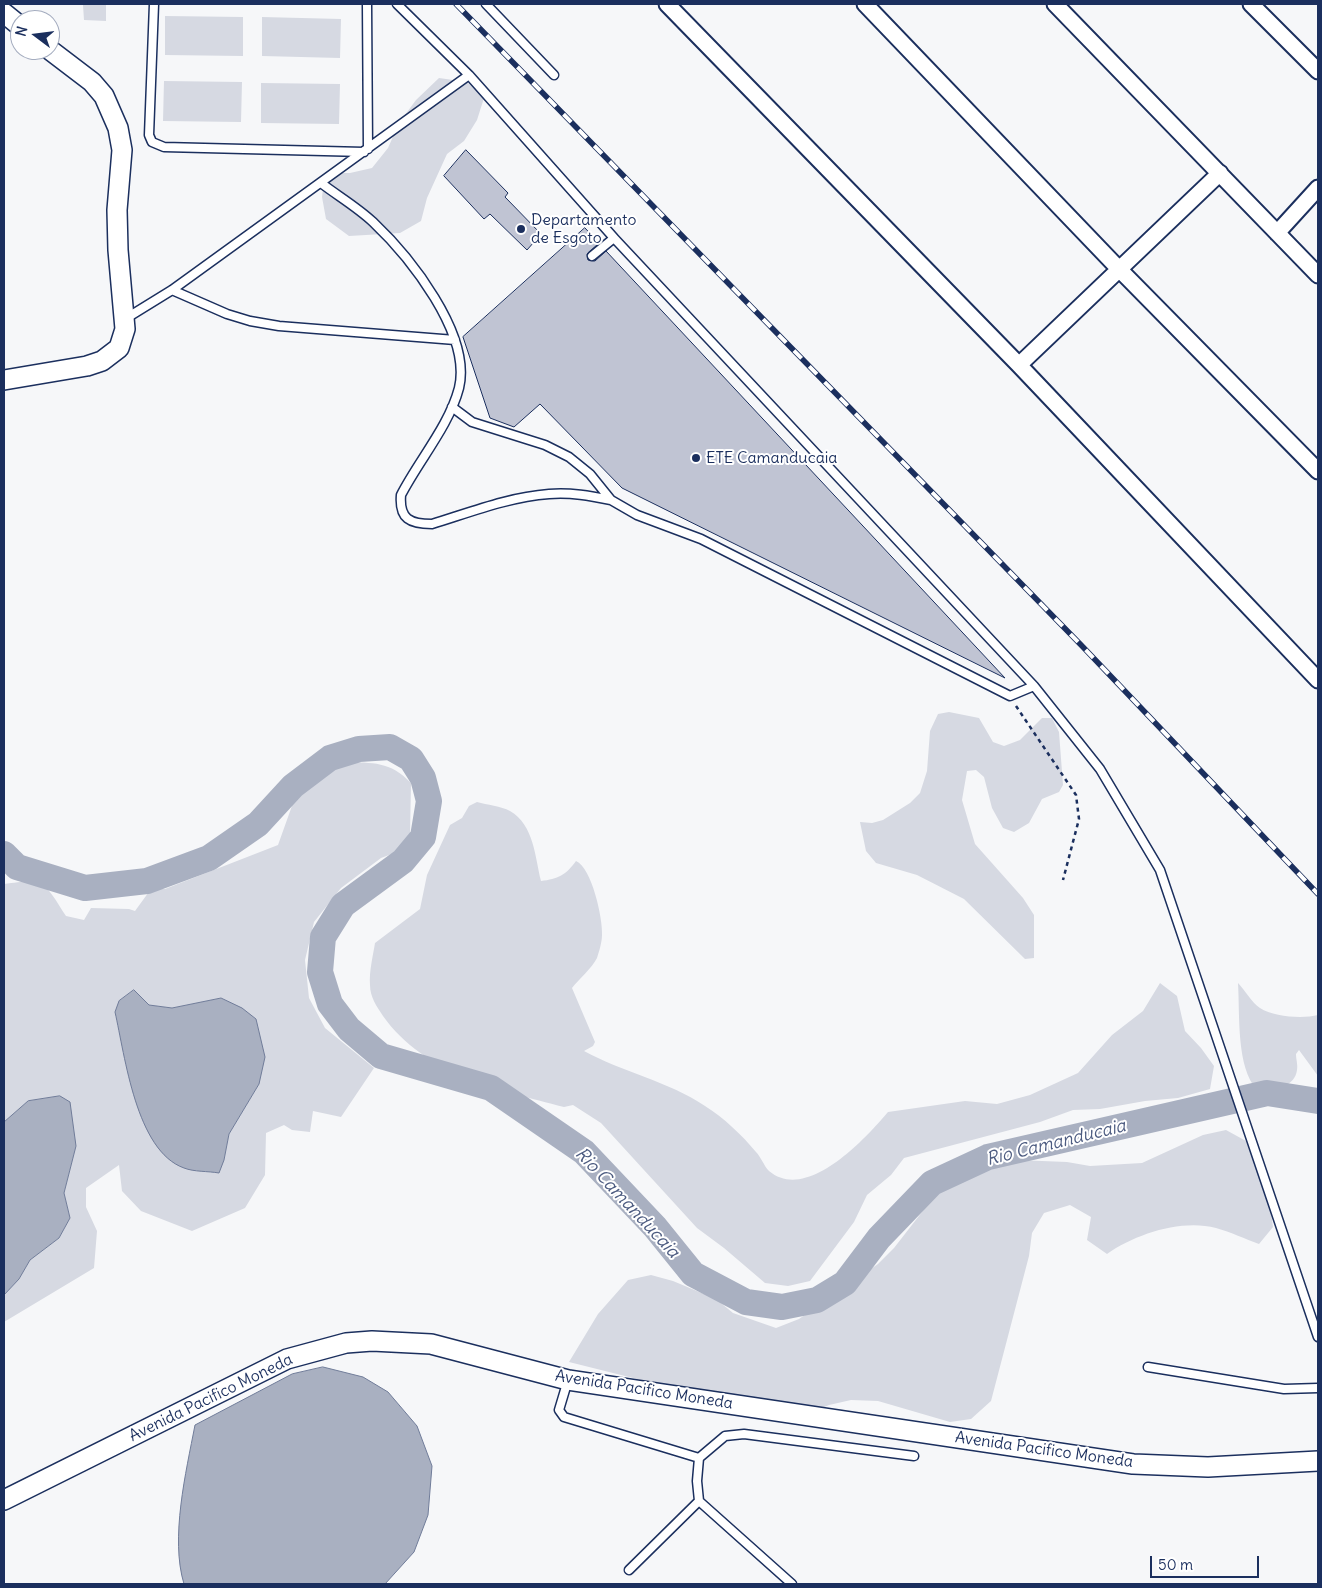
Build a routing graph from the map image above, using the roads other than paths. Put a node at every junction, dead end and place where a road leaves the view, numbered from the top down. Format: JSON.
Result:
{"nodes":[{"id":1,"x":154,"y":4,"type":"edge"},
{"id":2,"x":367,"y":4,"type":"edge"},
{"id":3,"x":397,"y":4,"type":"edge"},
{"id":4,"x":486,"y":4,"type":"edge"},
{"id":5,"x":667,"y":4,"type":"edge"},
{"id":6,"x":865,"y":4,"type":"edge"},
{"id":7,"x":1055,"y":4,"type":"edge"},
{"id":8,"x":1251,"y":4,"type":"edge"},
{"id":9,"x":60,"y":58,"type":"edge"},
{"id":10,"x":1318,"y":72,"type":"edge"},
{"id":11,"x":469,"y":75,"type":"junction"},
{"id":12,"x":554,"y":75,"type":"dead end"},
{"id":13,"x":366,"y":151,"type":"junction"},
{"id":14,"x":1220,"y":173,"type":"junction"},
{"id":15,"x":321,"y":183,"type":"junction"},
{"id":16,"x":1318,"y":188,"type":"edge"},
{"id":17,"x":1277,"y":233,"type":"junction"},
{"id":18,"x":614,"y":238,"type":"junction"},
{"id":19,"x":592,"y":256,"type":"dead end"},
{"id":20,"x":1119,"y":269,"type":"junction"},
{"id":21,"x":1318,"y":275,"type":"edge"},
{"id":22,"x":172,"y":290,"type":"junction"},
{"id":23,"x":125,"y":319,"type":"junction"},
{"id":24,"x":455,"y":340,"type":"junction"},
{"id":25,"x":1019,"y":365,"type":"junction"},
{"id":26,"x":4,"y":380,"type":"edge"},
{"id":27,"x":452,"y":408,"type":"junction"},
{"id":28,"x":1318,"y":471,"type":"edge"},
{"id":29,"x":611,"y":500,"type":"junction"},
{"id":30,"x":1318,"y":680,"type":"edge"},
{"id":31,"x":1034,"y":686,"type":"junction"},
{"id":32,"x":1318,"y":1337,"type":"edge"},
{"id":33,"x":1148,"y":1366,"type":"dead end"},
{"id":34,"x":568,"y":1380,"type":"junction"},
{"id":35,"x":1318,"y":1388,"type":"edge"},
{"id":36,"x":914,"y":1456,"type":"dead end"},
{"id":37,"x":699,"y":1458,"type":"junction"},
{"id":38,"x":1318,"y":1461,"type":"edge"},
{"id":39,"x":4,"y":1500,"type":"edge"},
{"id":40,"x":699,"y":1501,"type":"junction"},
{"id":41,"x":629,"y":1570,"type":"dead end"},
{"id":42,"x":792,"y":1584,"type":"edge"}],
"edges":[{"from":1,"to":13,"type":"lane"},
{"from":2,"to":13,"type":"lane"},
{"from":3,"to":11,"type":"lane"},
{"from":4,"to":12,"type":"lane"},
{"from":5,"to":25,"type":"street"},
{"from":6,"to":20,"type":"street"},
{"from":7,"to":14,"type":"street"},
{"from":8,"to":10,"type":"street"},
{"from":9,"to":23,"type":"street"},
{"from":11,"to":13,"type":"lane"},
{"from":11,"to":18,"type":"lane"},
{"from":13,"to":15,"type":"lane"},
{"from":14,"to":17,"type":"street"},
{"from":14,"to":20,"type":"street"},
{"from":15,"to":22,"type":"lane"},
{"from":15,"to":24,"type":"lane"},
{"from":16,"to":17,"type":"street"},
{"from":17,"to":21,"type":"street"},
{"from":18,"to":19,"type":"lane"},
{"from":18,"to":31,"type":"lane"},
{"from":20,"to":25,"type":"street"},
{"from":20,"to":28,"type":"street"},
{"from":22,"to":23,"type":"lane"},
{"from":22,"to":24,"type":"lane"},
{"from":23,"to":26,"type":"street"},
{"from":24,"to":27,"type":"lane"},
{"from":25,"to":30,"type":"street"},
{"from":27,"to":29,"type":"lane"},
{"from":27,"to":29,"type":"lane"},
{"from":29,"to":31,"type":"lane"},
{"from":31,"to":32,"type":"lane"},
{"from":33,"to":35,"type":"lane"},
{"from":34,"to":37,"type":"lane"},
{"from":34,"to":38,"type":"street","name":"Avenida Pacifico Moneda"},
{"from":34,"to":39,"type":"street","name":"Avenida Pacifico Moneda"},
{"from":36,"to":37,"type":"lane"},
{"from":37,"to":40,"type":"lane"},
{"from":40,"to":41,"type":"lane"},
{"from":40,"to":42,"type":"lane"}]}
